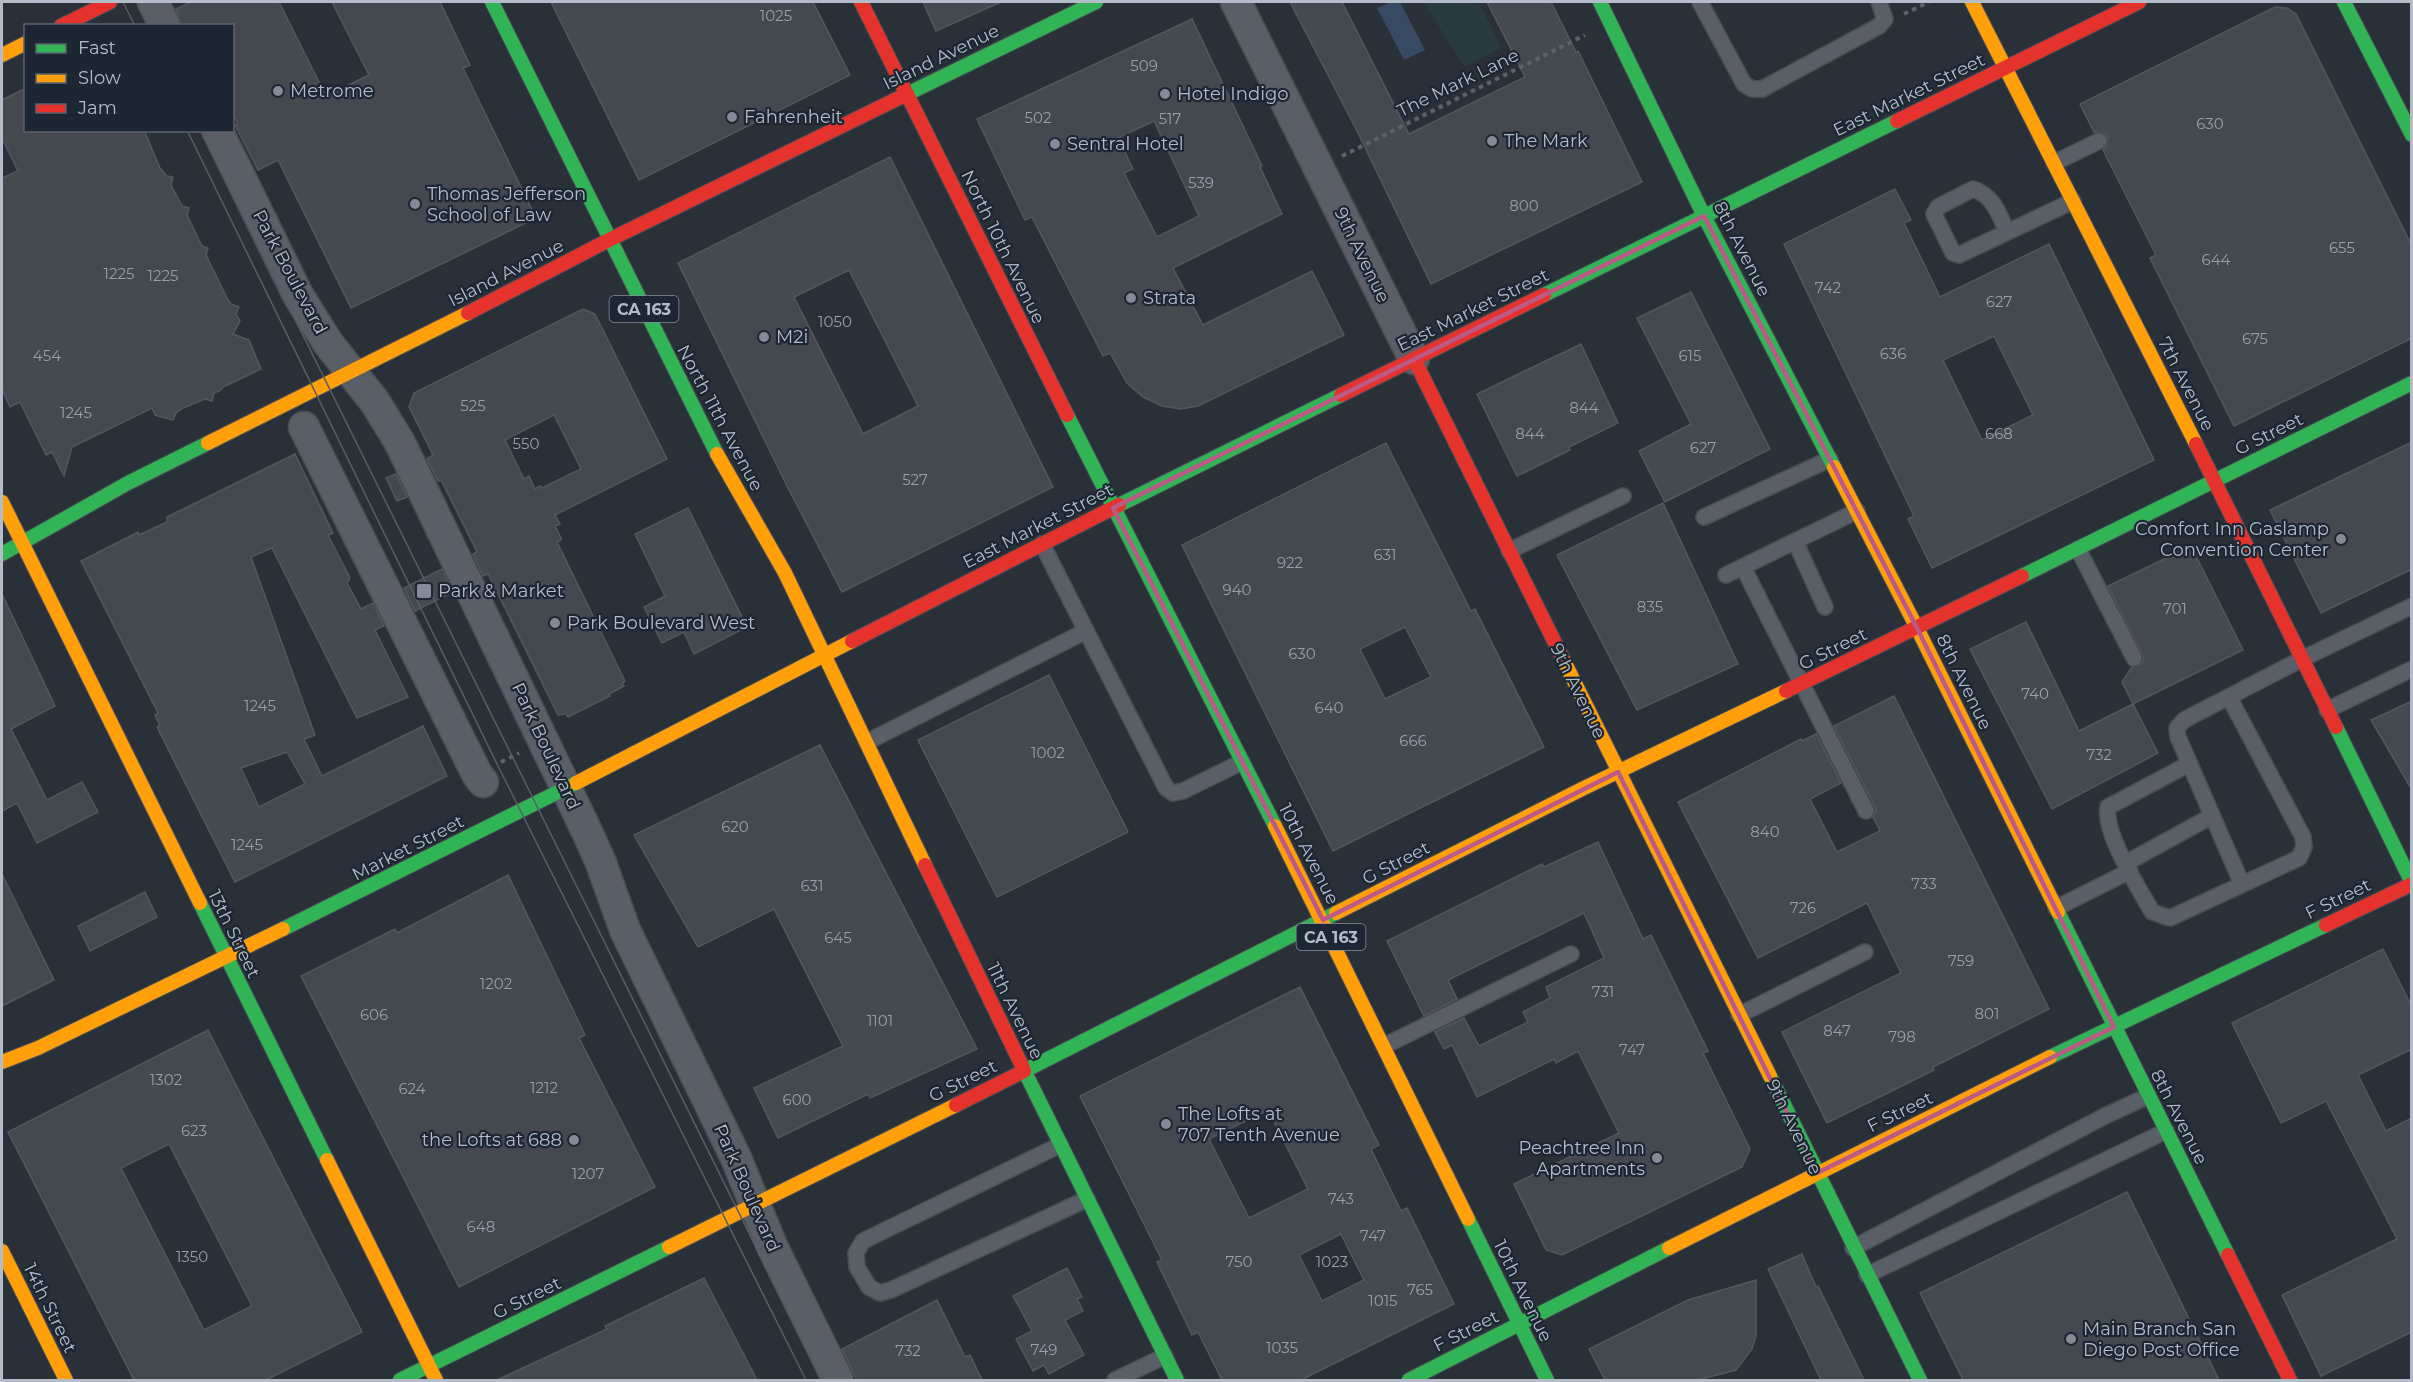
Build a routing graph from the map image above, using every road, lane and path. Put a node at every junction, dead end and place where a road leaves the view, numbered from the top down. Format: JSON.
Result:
{"nodes":[{"id":1,"x":110,"y":2,"type":"edge"},
{"id":2,"x":153,"y":2,"type":"edge"},
{"id":3,"x":492,"y":2,"type":"edge"},
{"id":4,"x":861,"y":2,"type":"edge"},
{"id":5,"x":1096,"y":2,"type":"edge"},
{"id":6,"x":1236,"y":2,"type":"edge"},
{"id":7,"x":1600,"y":2,"type":"edge"},
{"id":8,"x":1700,"y":2,"type":"edge"},
{"id":9,"x":1879,"y":2,"type":"edge"},
{"id":10,"x":1929,"y":2,"type":"edge"},
{"id":11,"x":1972,"y":2,"type":"edge"},
{"id":12,"x":2139,"y":2,"type":"edge"},
{"id":13,"x":2344,"y":2,"type":"edge"},
{"id":14,"x":1898,"y":17,"type":"dead end"},
{"id":15,"x":1610,"y":22,"type":"junction"},
{"id":16,"x":65,"y":24,"type":"edge"},
{"id":17,"x":164,"y":24,"type":"edge"},
{"id":18,"x":24,"y":44,"type":"edge"},
{"id":19,"x":2,"y":55,"type":"edge"},
{"id":20,"x":2005,"y":68,"type":"junction"},
{"id":21,"x":908,"y":94,"type":"junction"},
{"id":22,"x":218,"y":132,"type":"edge"},
{"id":23,"x":2412,"y":135,"type":"edge"},
{"id":24,"x":2099,"y":141,"type":"dead end"},
{"id":25,"x":2054,"y":163,"type":"junction"},
{"id":26,"x":1319,"y":167,"type":"junction"},
{"id":27,"x":2073,"y":201,"type":"junction"},
{"id":28,"x":1704,"y":216,"type":"junction"},
{"id":29,"x":2007,"y":232,"type":"junction"},
{"id":30,"x":609,"y":240,"type":"junction"},
{"id":31,"x":1414,"y":359,"type":"junction"},
{"id":32,"x":351,"y":371,"type":"junction"},
{"id":33,"x":2412,"y":383,"type":"edge"},
{"id":34,"x":304,"y":427,"type":"dead end"},
{"id":35,"x":1830,"y":459,"type":"junction"},
{"id":36,"x":2215,"y":480,"type":"junction"},
{"id":37,"x":1623,"y":496,"type":"dead end"},
{"id":38,"x":2,"y":502,"type":"edge"},
{"id":39,"x":1113,"y":508,"type":"junction"},
{"id":40,"x":1857,"y":511,"type":"junction"},
{"id":41,"x":1704,"y":517,"type":"dead end"},
{"id":42,"x":1795,"y":541,"type":"junction"},
{"id":43,"x":23,"y":543,"type":"junction"},
{"id":44,"x":1042,"y":544,"type":"junction"},
{"id":45,"x":2078,"y":549,"type":"junction"},
{"id":46,"x":1509,"y":551,"type":"junction"},
{"id":47,"x":2,"y":554,"type":"edge"},
{"id":48,"x":1743,"y":567,"type":"junction"},
{"id":49,"x":1726,"y":575,"type":"dead end"},
{"id":50,"x":2412,"y":606,"type":"edge"},
{"id":51,"x":1825,"y":607,"type":"dead end"},
{"id":52,"x":1917,"y":628,"type":"junction"},
{"id":53,"x":1086,"y":631,"type":"junction"},
{"id":54,"x":825,"y":654,"type":"junction"},
{"id":55,"x":2134,"y":658,"type":"dead end"},
{"id":56,"x":2302,"y":659,"type":"junction"},
{"id":57,"x":2412,"y":669,"type":"edge"},
{"id":58,"x":1801,"y":684,"type":"junction"},
{"id":59,"x":2229,"y":697,"type":"junction"},
{"id":60,"x":2327,"y":710,"type":"junction"},
{"id":61,"x":867,"y":742,"type":"junction"},
{"id":62,"x":1242,"y":762,"type":"junction"},
{"id":63,"x":2189,"y":764,"type":"junction"},
{"id":64,"x":1618,"y":772,"type":"junction"},
{"id":65,"x":483,"y":782,"type":"dead end"},
{"id":66,"x":566,"y":789,"type":"junction"},
{"id":67,"x":1866,"y":811,"type":"dead end"},
{"id":68,"x":2212,"y":816,"type":"junction"},
{"id":69,"x":2128,"y":867,"type":"junction"},
{"id":70,"x":2412,"y":883,"type":"edge"},
{"id":71,"x":2242,"y":884,"type":"junction"},
{"id":72,"x":2056,"y":908,"type":"junction"},
{"id":73,"x":1323,"y":920,"type":"junction"},
{"id":74,"x":1865,"y":952,"type":"dead end"},
{"id":75,"x":1571,"y":954,"type":"dead end"},
{"id":76,"x":226,"y":958,"type":"junction"},
{"id":77,"x":1739,"y":1015,"type":"junction"},
{"id":78,"x":2114,"y":1027,"type":"junction"},
{"id":79,"x":1384,"y":1046,"type":"junction"},
{"id":80,"x":2,"y":1062,"type":"edge"},
{"id":81,"x":1024,"y":1071,"type":"junction"},
{"id":82,"x":2148,"y":1096,"type":"junction"},
{"id":83,"x":2166,"y":1131,"type":"junction"},
{"id":84,"x":1060,"y":1145,"type":"junction"},
{"id":85,"x":1816,"y":1173,"type":"junction"},
{"id":86,"x":1087,"y":1199,"type":"junction"},
{"id":87,"x":755,"y":1204,"type":"junction"},
{"id":88,"x":1853,"y":1248,"type":"junction"},
{"id":89,"x":2,"y":1251,"type":"edge"},
{"id":90,"x":1867,"y":1275,"type":"junction"},
{"id":91,"x":1520,"y":1324,"type":"junction"},
{"id":92,"x":1165,"y":1356,"type":"junction"},
{"id":93,"x":429,"y":1366,"type":"junction"},
{"id":94,"x":66,"y":1380,"type":"edge"},
{"id":95,"x":400,"y":1380,"type":"edge"},
{"id":96,"x":436,"y":1380,"type":"edge"},
{"id":97,"x":838,"y":1380,"type":"edge"},
{"id":98,"x":1114,"y":1380,"type":"edge"},
{"id":99,"x":1177,"y":1380,"type":"edge"},
{"id":100,"x":1409,"y":1380,"type":"edge"},
{"id":101,"x":1547,"y":1380,"type":"edge"},
{"id":102,"x":1920,"y":1380,"type":"edge"},
{"id":103,"x":2290,"y":1380,"type":"edge"}],
"edges":[{"from":1,"to":16,"type":"main road"},
{"from":2,"to":17,"type":"street"},
{"from":3,"to":30,"type":"main road","name":"North 11th Avenue","number":"CA 163"},
{"from":4,"to":21,"type":"main road","name":"North 10th Avenue","number":"CA 163"},
{"from":5,"to":21,"type":"main road","name":"Island Avenue"},
{"from":6,"to":26,"type":"street","name":"9th Avenue"},
{"from":7,"to":15,"type":"main road","name":"8th Avenue"},
{"from":8,"to":9,"type":"lane"},
{"from":10,"to":14,"type":"path"},
{"from":11,"to":20,"type":"main road","name":"7th Avenue"},
{"from":12,"to":20,"type":"main road","name":"East Market Street"},
{"from":13,"to":23,"type":"main road"},
{"from":15,"to":26,"type":"path","name":"The Mark Lane"},
{"from":15,"to":28,"type":"main road","name":"8th Avenue"},
{"from":18,"to":19,"type":"main road"},
{"from":20,"to":25,"type":"main road","name":"7th Avenue"},
{"from":20,"to":28,"type":"main road","name":"East Market Street"},
{"from":21,"to":30,"type":"main road","name":"Island Avenue"},
{"from":21,"to":39,"type":"main road","name":"North 10th Avenue","number":"CA 163"},
{"from":22,"to":32,"type":"street","name":"Park Boulevard"},
{"from":24,"to":25,"type":"lane"},
{"from":25,"to":27,"type":"main road","name":"7th Avenue"},
{"from":26,"to":31,"type":"street","name":"9th Avenue"},
{"from":27,"to":29,"type":"lane"},
{"from":27,"to":36,"type":"main road","name":"7th Avenue"},
{"from":28,"to":31,"type":"main road","name":"East Market Street"},
{"from":28,"to":35,"type":"main road","name":"8th Avenue"},
{"from":29,"to":29,"type":"lane"},
{"from":30,"to":32,"type":"main road","name":"Island Avenue"},
{"from":30,"to":54,"type":"main road","name":"North 11th Avenue","number":"CA 163"},
{"from":31,"to":39,"type":"main road","name":"East Market Street"},
{"from":31,"to":46,"type":"main road","name":"9th Avenue"},
{"from":32,"to":43,"type":"main road","name":"Island Avenue"},
{"from":32,"to":66,"type":"street","name":"Park Boulevard"},
{"from":33,"to":36,"type":"main road","name":"G Street"},
{"from":34,"to":65,"type":"street"},
{"from":35,"to":40,"type":"main road","name":"8th Avenue"},
{"from":35,"to":41,"type":"lane"},
{"from":36,"to":45,"type":"main road","name":"G Street"},
{"from":36,"to":56,"type":"main road","name":"7th Avenue"},
{"from":37,"to":46,"type":"lane"},
{"from":38,"to":43,"type":"main road","name":"13th Street"},
{"from":39,"to":44,"type":"main road","name":"East Market Street"},
{"from":39,"to":62,"type":"main road","name":"10th Avenue","number":"CA 163"},
{"from":40,"to":42,"type":"lane"},
{"from":40,"to":52,"type":"main road","name":"8th Avenue"},
{"from":42,"to":48,"type":"lane"},
{"from":42,"to":51,"type":"lane"},
{"from":43,"to":47,"type":"main road","name":"Island Avenue"},
{"from":43,"to":76,"type":"main road","name":"13th Street"},
{"from":44,"to":53,"type":"lane"},
{"from":44,"to":54,"type":"main road","name":"East Market Street"},
{"from":45,"to":52,"type":"main road","name":"G Street"},
{"from":45,"to":55,"type":"lane"},
{"from":46,"to":64,"type":"main road","name":"9th Avenue"},
{"from":48,"to":49,"type":"lane"},
{"from":48,"to":58,"type":"lane"},
{"from":50,"to":56,"type":"lane"},
{"from":52,"to":58,"type":"main road","name":"G Street"},
{"from":52,"to":72,"type":"main road","name":"8th Avenue"},
{"from":53,"to":61,"type":"lane"},
{"from":53,"to":62,"type":"lane"},
{"from":54,"to":61,"type":"main road","name":"11th Avenue"},
{"from":54,"to":66,"type":"main road","name":"Market Street"},
{"from":56,"to":59,"type":"lane"},
{"from":56,"to":60,"type":"main road","name":"7th Avenue"},
{"from":57,"to":60,"type":"lane"},
{"from":58,"to":64,"type":"main road","name":"G Street"},
{"from":58,"to":67,"type":"lane"},
{"from":59,"to":63,"type":"lane"},
{"from":59,"to":71,"type":"lane"},
{"from":60,"to":70,"type":"main road","name":"7th Avenue"},
{"from":61,"to":81,"type":"main road","name":"11th Avenue"},
{"from":62,"to":73,"type":"main road","name":"10th Avenue","number":"CA 163"},
{"from":63,"to":68,"type":"lane"},
{"from":63,"to":69,"type":"lane"},
{"from":64,"to":73,"type":"main road","name":"G Street"},
{"from":64,"to":77,"type":"main road","name":"9th Avenue"},
{"from":66,"to":76,"type":"main road","name":"Market Street"},
{"from":66,"to":87,"type":"street","name":"Park Boulevard"},
{"from":68,"to":69,"type":"lane"},
{"from":68,"to":71,"type":"lane"},
{"from":69,"to":71,"type":"lane"},
{"from":69,"to":72,"type":"lane"},
{"from":70,"to":78,"type":"main road","name":"F Street"},
{"from":72,"to":78,"type":"main road","name":"8th Avenue"},
{"from":73,"to":79,"type":"main road","name":"10th Avenue","number":"CA 163"},
{"from":73,"to":81,"type":"main road","name":"G Street"},
{"from":74,"to":77,"type":"lane"},
{"from":75,"to":79,"type":"lane"},
{"from":76,"to":80,"type":"main road","name":"Market Street"},
{"from":76,"to":93,"type":"main road","name":"13th Street"},
{"from":77,"to":85,"type":"main road","name":"9th Avenue"},
{"from":78,"to":82,"type":"main road","name":"8th Avenue"},
{"from":78,"to":85,"type":"main road","name":"F Street"},
{"from":79,"to":91,"type":"main road","name":"10th Avenue","number":"CA 163"},
{"from":81,"to":84,"type":"main road","name":"11th Avenue"},
{"from":81,"to":87,"type":"main road","name":"G Street"},
{"from":82,"to":83,"type":"main road","name":"8th Avenue"},
{"from":82,"to":88,"type":"lane"},
{"from":83,"to":90,"type":"lane"},
{"from":83,"to":103,"type":"main road","name":"8th Avenue"},
{"from":84,"to":86,"type":"main road","name":"11th Avenue"},
{"from":84,"to":86,"type":"lane"},
{"from":85,"to":88,"type":"main road","name":"9th Avenue"},
{"from":85,"to":91,"type":"main road","name":"F Street"},
{"from":86,"to":92,"type":"main road","name":"11th Avenue"},
{"from":87,"to":93,"type":"main road","name":"G Street"},
{"from":87,"to":97,"type":"street","name":"Park Boulevard"},
{"from":88,"to":90,"type":"main road","name":"9th Avenue"},
{"from":89,"to":94,"type":"main road","name":"14th Street"},
{"from":90,"to":102,"type":"main road","name":"9th Avenue"},
{"from":91,"to":100,"type":"main road","name":"F Street"},
{"from":91,"to":101,"type":"main road","name":"10th Avenue","number":"CA 163"},
{"from":92,"to":98,"type":"lane"},
{"from":92,"to":99,"type":"main road","name":"11th Avenue"},
{"from":93,"to":95,"type":"main road","name":"G Street"},
{"from":93,"to":96,"type":"main road","name":"13th Street"}]}
